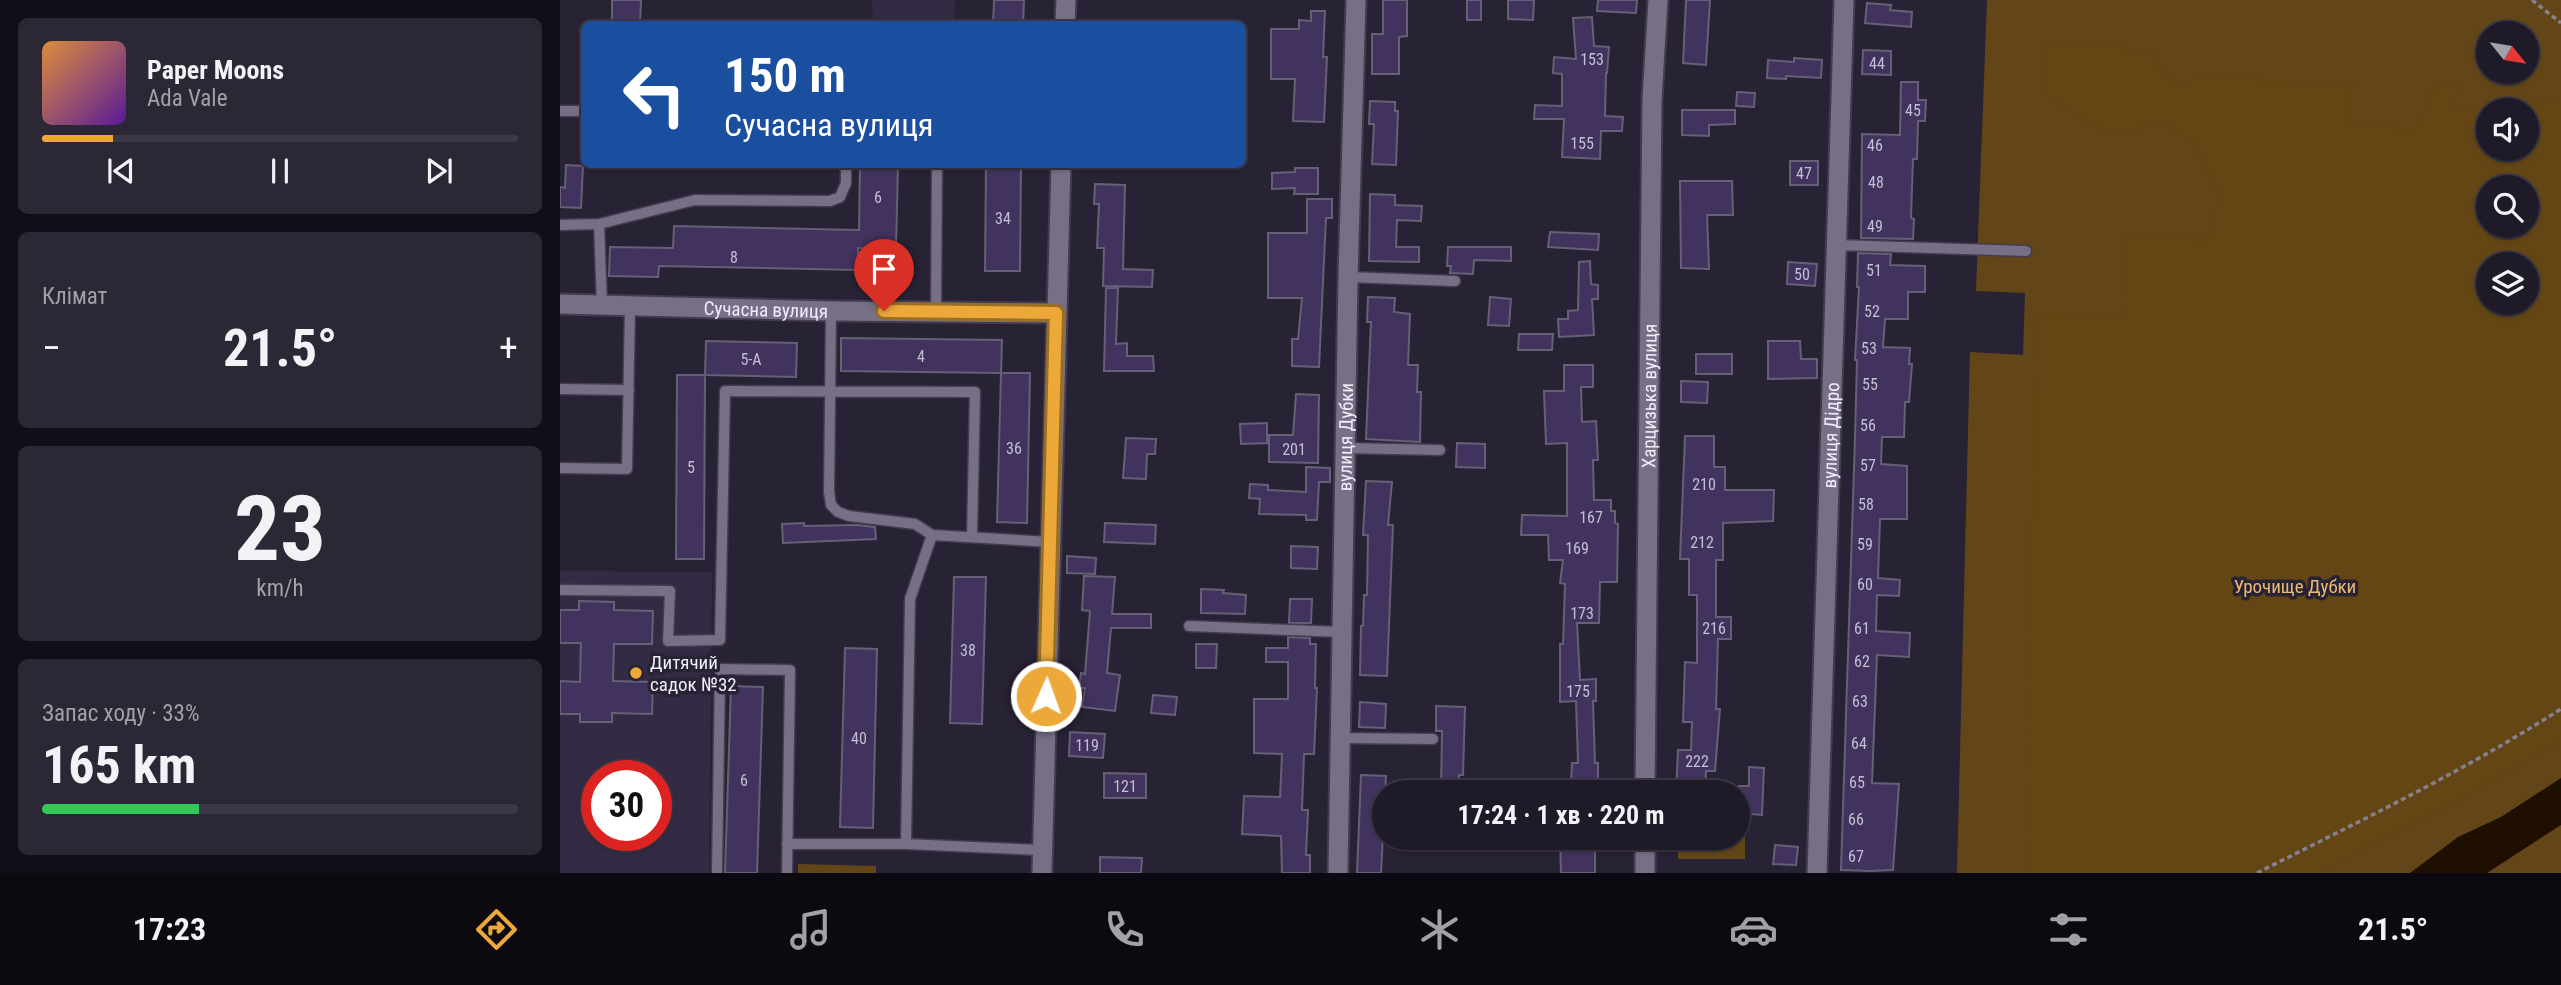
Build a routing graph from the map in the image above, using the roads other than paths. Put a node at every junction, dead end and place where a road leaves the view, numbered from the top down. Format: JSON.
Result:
{"nodes":[{"id":1,"x":1066,"y":0,"type":"edge"},
{"id":2,"x":1356,"y":0,"type":"edge"},
{"id":3,"x":1658,"y":0,"type":"edge"},
{"id":4,"x":1844,"y":0,"type":"edge"},
{"id":5,"x":1065,"y":21,"type":"edge"},
{"id":6,"x":560,"y":111,"type":"edge"},
{"id":7,"x":581,"y":111,"type":"edge"},
{"id":8,"x":846,"y":168,"type":"edge"},
{"id":9,"x":937,"y":168,"type":"edge"},
{"id":10,"x":1061,"y":168,"type":"edge"},
{"id":11,"x":599,"y":224,"type":"junction"},
{"id":12,"x":560,"y":225,"type":"edge"},
{"id":13,"x":1837,"y":246,"type":"junction"},
{"id":14,"x":2026,"y":251,"type":"dead end"},
{"id":15,"x":1348,"y":277,"type":"junction"},
{"id":16,"x":1455,"y":281,"type":"dead end"},
{"id":17,"x":560,"y":304,"type":"edge"},
{"id":18,"x":602,"y":306,"type":"junction"},
{"id":19,"x":630,"y":306,"type":"junction"},
{"id":20,"x":831,"y":311,"type":"junction"},
{"id":21,"x":936,"y":312,"type":"junction"},
{"id":22,"x":1056,"y":313,"type":"junction"},
{"id":23,"x":560,"y":389,"type":"edge"},
{"id":24,"x":629,"y":390,"type":"junction"},
{"id":25,"x":831,"y":392,"type":"junction"},
{"id":26,"x":1345,"y":448,"type":"junction"},
{"id":27,"x":1440,"y":450,"type":"dead end"},
{"id":28,"x":560,"y":468,"type":"edge"},
{"id":29,"x":932,"y":535,"type":"junction"},
{"id":30,"x":972,"y":537,"type":"junction"},
{"id":31,"x":1050,"y":542,"type":"junction"},
{"id":32,"x":560,"y":590,"type":"edge"},
{"id":33,"x":1189,"y":626,"type":"dead end"},
{"id":34,"x":1341,"y":632,"type":"junction"},
{"id":35,"x":1339,"y":738,"type":"junction"},
{"id":36,"x":1433,"y":739,"type":"dead end"},
{"id":37,"x":1645,"y":780,"type":"edge"},
{"id":38,"x":787,"y":844,"type":"junction"},
{"id":39,"x":906,"y":844,"type":"junction"},
{"id":40,"x":1041,"y":850,"type":"junction"},
{"id":41,"x":1645,"y":850,"type":"edge"},
{"id":42,"x":717,"y":873,"type":"edge"},
{"id":43,"x":787,"y":873,"type":"edge"},
{"id":44,"x":1042,"y":873,"type":"edge"},
{"id":45,"x":1338,"y":873,"type":"edge"},
{"id":46,"x":1645,"y":873,"type":"edge"},
{"id":47,"x":1817,"y":873,"type":"edge"}],
"edges":[{"from":1,"to":5,"type":"street"},
{"from":2,"to":15,"type":"street","name":"вулиця Дубки"},
{"from":3,"to":37,"type":"street","name":"Харцизька вулиця"},
{"from":4,"to":13,"type":"street","name":"вулиця Дідро"},
{"from":6,"to":7,"type":"lane"},
{"from":8,"to":11,"type":"lane"},
{"from":9,"to":21,"type":"lane"},
{"from":10,"to":22,"type":"street"},
{"from":11,"to":12,"type":"lane"},
{"from":11,"to":18,"type":"lane"},
{"from":13,"to":14,"type":"lane"},
{"from":13,"to":47,"type":"street","name":"вулиця Дідро"},
{"from":15,"to":16,"type":"lane"},
{"from":15,"to":26,"type":"street","name":"вулиця Дубки"},
{"from":17,"to":18,"type":"street","name":"Сучасна вулиця"},
{"from":18,"to":19,"type":"street","name":"Сучасна вулиця"},
{"from":19,"to":20,"type":"street","name":"Сучасна вулиця"},
{"from":19,"to":24,"type":"lane"},
{"from":20,"to":21,"type":"street","name":"Сучасна вулиця"},
{"from":20,"to":25,"type":"lane"},
{"from":21,"to":22,"type":"street","name":"Сучасна вулиця"},
{"from":22,"to":31,"type":"street"},
{"from":23,"to":24,"type":"lane"},
{"from":24,"to":28,"type":"lane"},
{"from":25,"to":29,"type":"lane"},
{"from":25,"to":30,"type":"lane"},
{"from":25,"to":32,"type":"lane"},
{"from":26,"to":27,"type":"lane"},
{"from":26,"to":34,"type":"street","name":"вулиця Дубки"},
{"from":29,"to":30,"type":"lane"},
{"from":29,"to":39,"type":"lane"},
{"from":30,"to":31,"type":"lane"},
{"from":31,"to":40,"type":"street"},
{"from":33,"to":34,"type":"lane"},
{"from":34,"to":35,"type":"street","name":"вулиця Дубки"},
{"from":35,"to":36,"type":"lane"},
{"from":35,"to":45,"type":"street","name":"вулиця Дубки"},
{"from":38,"to":39,"type":"lane"},
{"from":38,"to":42,"type":"lane"},
{"from":38,"to":43,"type":"lane"},
{"from":39,"to":40,"type":"lane"},
{"from":40,"to":44,"type":"street"},
{"from":41,"to":46,"type":"street"}]}
